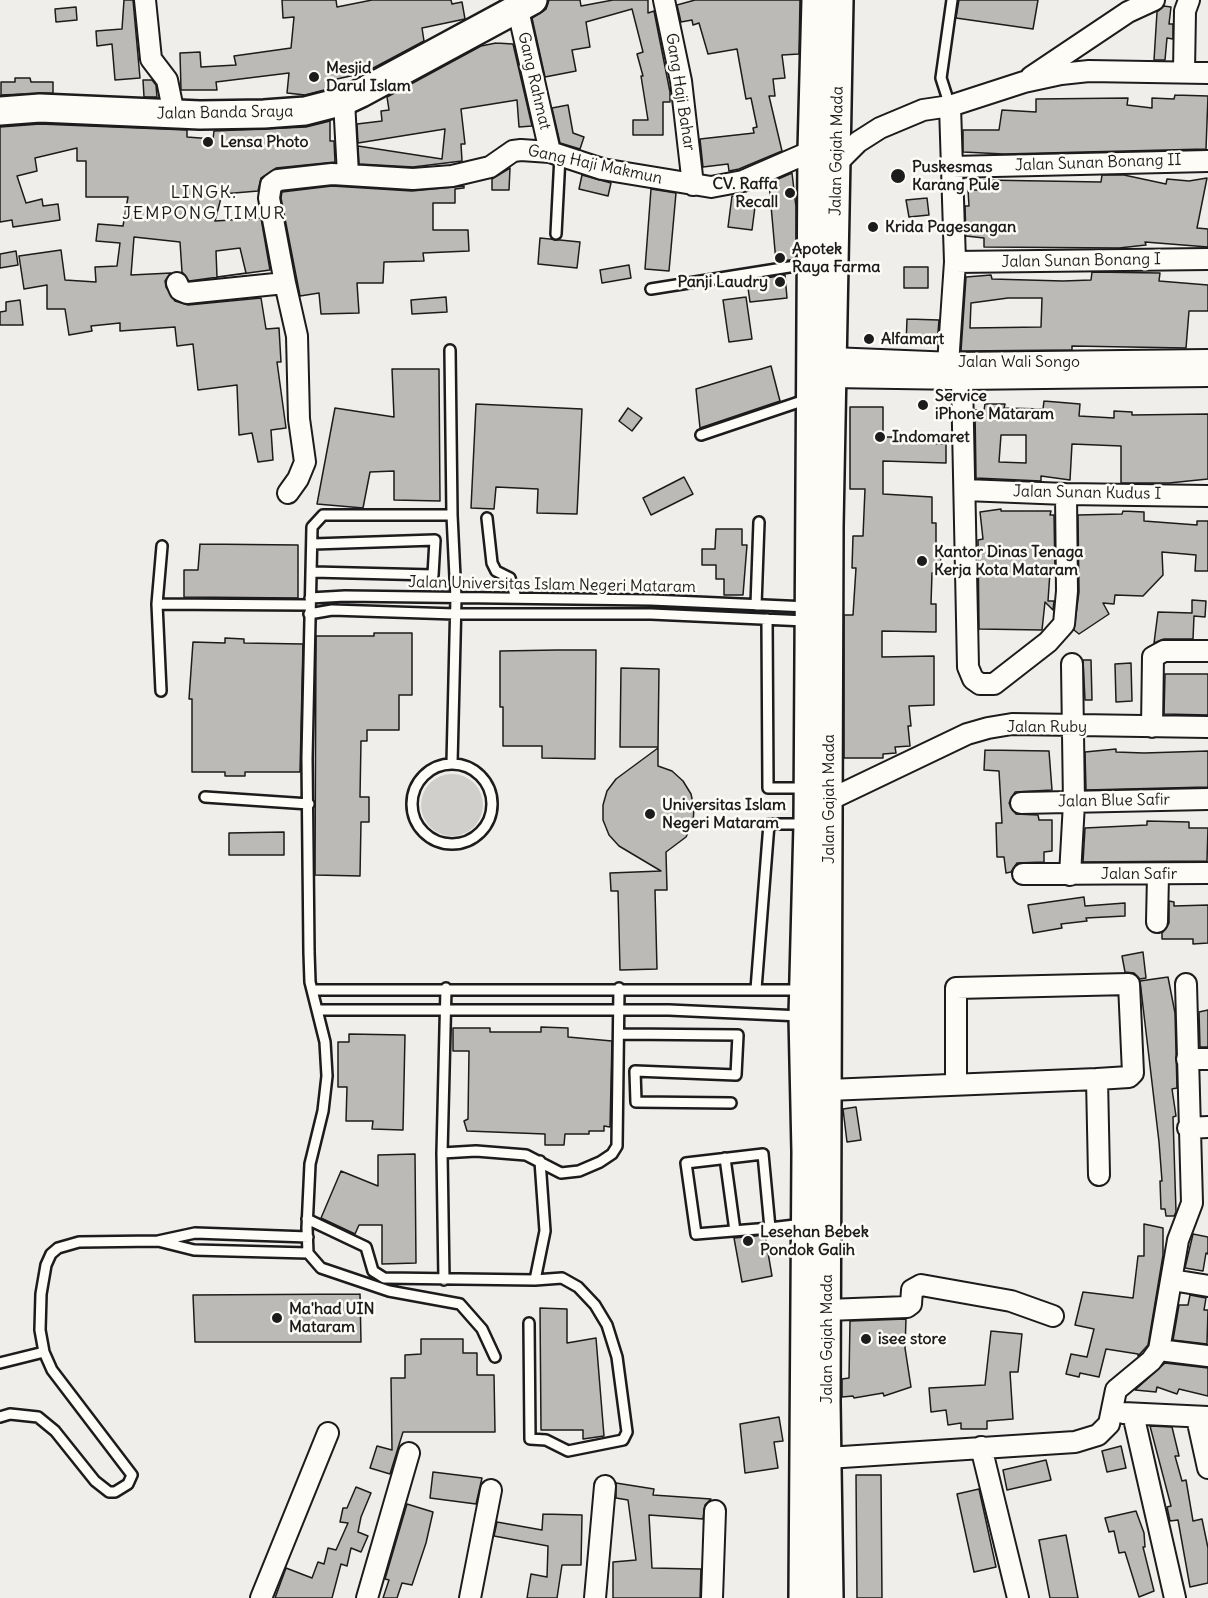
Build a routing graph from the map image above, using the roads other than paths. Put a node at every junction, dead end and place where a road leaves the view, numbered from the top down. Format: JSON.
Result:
{"nodes":[{"id":1,"x":145,"y":0,"type":"edge"},
{"id":2,"x":664,"y":0,"type":"edge"},
{"id":3,"x":816,"y":0,"type":"edge"},
{"id":4,"x":839,"y":0,"type":"edge"},
{"id":5,"x":952,"y":0,"type":"edge"},
{"id":6,"x":1154,"y":0,"type":"edge"},
{"id":7,"x":1189,"y":0,"type":"edge"},
{"id":8,"x":1133,"y":4,"type":"edge"},
{"id":9,"x":525,"y":5,"type":"edge"},
{"id":10,"x":1184,"y":71,"type":"junction"},
{"id":11,"x":1208,"y":73,"type":"edge"},
{"id":12,"x":1024,"y":82,"type":"junction"},
{"id":13,"x":344,"y":101,"type":"junction"},
{"id":14,"x":950,"y":106,"type":"junction"},
{"id":15,"x":0,"y":111,"type":"edge"},
{"id":16,"x":174,"y":114,"type":"junction"},
{"id":17,"x":812,"y":151,"type":"junction"},
{"id":18,"x":555,"y":154,"type":"junction"},
{"id":19,"x":1208,"y":161,"type":"edge"},
{"id":20,"x":837,"y":163,"type":"junction"},
{"id":21,"x":952,"y":167,"type":"junction"},
{"id":22,"x":348,"y":174,"type":"junction"},
{"id":23,"x":693,"y":184,"type":"junction"},
{"id":24,"x":556,"y":234,"type":"dead end"},
{"id":25,"x":1208,"y":259,"type":"edge"},
{"id":26,"x":954,"y":262,"type":"junction"},
{"id":27,"x":822,"y":264,"type":"junction"},
{"id":28,"x":177,"y":283,"type":"dead end"},
{"id":29,"x":285,"y":283,"type":"junction"},
{"id":30,"x":651,"y":289,"type":"dead end"},
{"id":31,"x":450,"y":350,"type":"dead end"},
{"id":32,"x":1208,"y":360,"type":"edge"},
{"id":33,"x":831,"y":367,"type":"junction"},
{"id":34,"x":952,"y":373,"type":"junction"},
{"id":35,"x":1208,"y":376,"type":"edge"},
{"id":36,"x":810,"y":398,"type":"junction"},
{"id":37,"x":701,"y":435,"type":"dead end"},
{"id":38,"x":820,"y":478,"type":"junction"},
{"id":39,"x":965,"y":490,"type":"junction"},
{"id":40,"x":288,"y":493,"type":"dead end"},
{"id":41,"x":1065,"y":494,"type":"junction"},
{"id":42,"x":1208,"y":496,"type":"edge"},
{"id":43,"x":452,"y":515,"type":"junction"},
{"id":44,"x":488,"y":518,"type":"dead end"},
{"id":45,"x":759,"y":522,"type":"dead end"},
{"id":46,"x":313,"y":544,"type":"junction"},
{"id":47,"x":162,"y":546,"type":"dead end"},
{"id":48,"x":312,"y":572,"type":"junction"},
{"id":49,"x":456,"y":598,"type":"junction"},
{"id":50,"x":516,"y":598,"type":"junction"},
{"id":51,"x":157,"y":604,"type":"junction"},
{"id":52,"x":756,"y":605,"type":"junction"},
{"id":53,"x":309,"y":606,"type":"junction"},
{"id":54,"x":455,"y":614,"type":"junction"},
{"id":55,"x":809,"y":614,"type":"junction"},
{"id":56,"x":766,"y":619,"type":"junction"},
{"id":57,"x":1208,"y":651,"type":"edge"},
{"id":58,"x":1072,"y":664,"type":"dead end"},
{"id":59,"x":161,"y":691,"type":"dead end"},
{"id":60,"x":1072,"y":727,"type":"junction"},
{"id":61,"x":1152,"y":727,"type":"junction"},
{"id":62,"x":1208,"y":728,"type":"edge"},
{"id":63,"x":452,"y":763,"type":"junction"},
{"id":64,"x":818,"y":794,"type":"junction"},
{"id":65,"x":205,"y":797,"type":"dead end"},
{"id":66,"x":1208,"y":799,"type":"edge"},
{"id":67,"x":1021,"y":803,"type":"dead end"},
{"id":68,"x":1074,"y":803,"type":"junction"},
{"id":69,"x":309,"y":804,"type":"junction"},
{"id":70,"x":808,"y":824,"type":"junction"},
{"id":71,"x":1208,"y":873,"type":"edge"},
{"id":72,"x":1023,"y":874,"type":"dead end"},
{"id":73,"x":1070,"y":875,"type":"junction"},
{"id":74,"x":1158,"y":875,"type":"junction"},
{"id":75,"x":1157,"y":922,"type":"dead end"},
{"id":76,"x":1186,"y":984,"type":"dead end"},
{"id":77,"x":446,"y":988,"type":"junction"},
{"id":78,"x":619,"y":988,"type":"junction"},
{"id":79,"x":756,"y":989,"type":"junction"},
{"id":80,"x":313,"y":990,"type":"junction"},
{"id":81,"x":803,"y":1003,"type":"junction"},
{"id":82,"x":318,"y":1010,"type":"junction"},
{"id":83,"x":446,"y":1010,"type":"junction"},
{"id":84,"x":619,"y":1010,"type":"junction"},
{"id":85,"x":621,"y":1034,"type":"junction"},
{"id":86,"x":1187,"y":1059,"type":"junction"},
{"id":87,"x":1208,"y":1059,"type":"edge"},
{"id":88,"x":1097,"y":1079,"type":"junction"},
{"id":89,"x":956,"y":1083,"type":"junction"},
{"id":90,"x":828,"y":1090,"type":"junction"},
{"id":91,"x":731,"y":1102,"type":"dead end"},
{"id":92,"x":1198,"y":1127,"type":"edge"},
{"id":93,"x":817,"y":1151,"type":"junction"},
{"id":94,"x":442,"y":1152,"type":"junction"},
{"id":95,"x":725,"y":1158,"type":"junction"},
{"id":96,"x":540,"y":1161,"type":"junction"},
{"id":97,"x":1099,"y":1175,"type":"dead end"},
{"id":98,"x":1200,"y":1202,"type":"edge"},
{"id":99,"x":307,"y":1219,"type":"junction"},
{"id":100,"x":806,"y":1224,"type":"junction"},
{"id":101,"x":770,"y":1228,"type":"junction"},
{"id":102,"x":735,"y":1231,"type":"junction"},
{"id":103,"x":308,"y":1237,"type":"junction"},
{"id":104,"x":158,"y":1241,"type":"junction"},
{"id":105,"x":308,"y":1253,"type":"junction"},
{"id":106,"x":444,"y":1280,"type":"junction"},
{"id":107,"x":535,"y":1280,"type":"junction"},
{"id":108,"x":1172,"y":1280,"type":"junction"},
{"id":109,"x":1208,"y":1286,"type":"edge"},
{"id":110,"x":827,"y":1310,"type":"junction"},
{"id":111,"x":1053,"y":1316,"type":"dead end"},
{"id":112,"x":529,"y":1323,"type":"dead end"},
{"id":113,"x":1159,"y":1350,"type":"junction"},
{"id":114,"x":44,"y":1352,"type":"junction"},
{"id":115,"x":1208,"y":1356,"type":"edge"},
{"id":116,"x":495,"y":1357,"type":"dead end"},
{"id":117,"x":0,"y":1363,"type":"edge"},
{"id":118,"x":1111,"y":1413,"type":"junction"},
{"id":119,"x":1133,"y":1413,"type":"junction"},
{"id":120,"x":0,"y":1417,"type":"edge"},
{"id":121,"x":1202,"y":1417,"type":"edge"},
{"id":122,"x":328,"y":1433,"type":"dead end"},
{"id":123,"x":981,"y":1447,"type":"junction"},
{"id":124,"x":409,"y":1453,"type":"dead end"},
{"id":125,"x":826,"y":1458,"type":"junction"},
{"id":126,"x":1208,"y":1468,"type":"edge"},
{"id":127,"x":605,"y":1486,"type":"dead end"},
{"id":128,"x":491,"y":1490,"type":"dead end"},
{"id":129,"x":715,"y":1511,"type":"dead end"},
{"id":130,"x":261,"y":1598,"type":"edge"},
{"id":131,"x":367,"y":1598,"type":"edge"},
{"id":132,"x":470,"y":1598,"type":"edge"},
{"id":133,"x":596,"y":1598,"type":"edge"},
{"id":134,"x":712,"y":1598,"type":"edge"},
{"id":135,"x":803,"y":1598,"type":"edge"},
{"id":136,"x":829,"y":1598,"type":"edge"},
{"id":137,"x":1018,"y":1598,"type":"edge"},
{"id":138,"x":1175,"y":1598,"type":"edge"}],
"edges":[{"from":1,"to":16,"type":"street"},
{"from":2,"to":23,"type":"street","name":"Gang Haji Bahar"},
{"from":3,"to":17,"type":"main road","name":"Jalan Gajah Mada"},
{"from":4,"to":20,"type":"main road","name":"Jalan Gajah Mada"},
{"from":5,"to":14,"type":"lane"},
{"from":6,"to":8,"type":"street"},
{"from":7,"to":10,"type":"street"},
{"from":8,"to":12,"type":"street"},
{"from":9,"to":13,"type":"main road","name":"Jalan Banda Sraya"},
{"from":9,"to":18,"type":"street","name":"Gang Rahmat"},
{"from":10,"to":11,"type":"street"},
{"from":10,"to":12,"type":"street"},
{"from":12,"to":14,"type":"street"},
{"from":13,"to":16,"type":"main road","name":"Jalan Banda Sraya"},
{"from":13,"to":22,"type":"street"},
{"from":14,"to":20,"type":"street"},
{"from":14,"to":21,"type":"street"},
{"from":15,"to":16,"type":"main road","name":"Jalan Banda Sraya"},
{"from":17,"to":23,"type":"street","name":"Gang Haji Makmun"},
{"from":17,"to":27,"type":"main road","name":"Jalan Gajah Mada"},
{"from":18,"to":22,"type":"street","name":"Gang Haji Makmun"},
{"from":18,"to":23,"type":"street","name":"Gang Haji Makmun"},
{"from":18,"to":24,"type":"lane"},
{"from":19,"to":21,"type":"street","name":"Jalan Sunan Bonang II"},
{"from":20,"to":27,"type":"main road","name":"Jalan Gajah Mada"},
{"from":21,"to":26,"type":"street"},
{"from":22,"to":29,"type":"street","name":"Gang Haji Makmun"},
{"from":25,"to":26,"type":"street","name":"Jalan Sunan Bonang I"},
{"from":26,"to":34,"type":"street"},
{"from":27,"to":30,"type":"lane"},
{"from":27,"to":33,"type":"main road","name":"Jalan Gajah Mada"},
{"from":27,"to":36,"type":"main road","name":"Jalan Gajah Mada"},
{"from":28,"to":29,"type":"street"},
{"from":29,"to":40,"type":"street"},
{"from":31,"to":43,"type":"lane"},
{"from":32,"to":34,"type":"street","name":"Jalan Wali Songo"},
{"from":33,"to":34,"type":"street","name":"Jalan Wali Songo"},
{"from":33,"to":38,"type":"main road","name":"Jalan Gajah Mada"},
{"from":34,"to":35,"type":"street","name":"Jalan Wali Songo"},
{"from":34,"to":39,"type":"street"},
{"from":36,"to":37,"type":"lane"},
{"from":36,"to":38,"type":"main road","name":"Jalan Gajah Mada"},
{"from":38,"to":55,"type":"main road","name":"Jalan Gajah Mada"},
{"from":38,"to":64,"type":"main road","name":"Jalan Gajah Mada"},
{"from":39,"to":41,"type":"street","name":"Jalan Sunan Kudus I"},
{"from":39,"to":41,"type":"street"},
{"from":41,"to":42,"type":"street","name":"Jalan Sunan Kudus I"},
{"from":43,"to":46,"type":"lane"},
{"from":43,"to":49,"type":"lane"},
{"from":44,"to":50,"type":"lane"},
{"from":45,"to":52,"type":"lane"},
{"from":46,"to":48,"type":"lane"},
{"from":46,"to":48,"type":"lane"},
{"from":47,"to":51,"type":"lane"},
{"from":48,"to":53,"type":"lane"},
{"from":49,"to":50,"type":"lane","name":"Jalan Universitas Islam Negeri Mataram"},
{"from":49,"to":53,"type":"lane","name":"Jalan Universitas Islam Negeri Mataram"},
{"from":49,"to":54,"type":"lane"},
{"from":50,"to":52,"type":"lane","name":"Jalan Universitas Islam Negeri Mataram"},
{"from":51,"to":53,"type":"lane"},
{"from":51,"to":59,"type":"lane"},
{"from":52,"to":55,"type":"lane","name":"Jalan Universitas Islam Negeri Mataram"},
{"from":53,"to":54,"type":"lane","name":"Jalan Universitas Islam Negeri Mataram"},
{"from":53,"to":69,"type":"lane"},
{"from":54,"to":56,"type":"lane","name":"Jalan Universitas Islam Negeri Mataram"},
{"from":54,"to":63,"type":"lane"},
{"from":55,"to":56,"type":"lane","name":"Jalan Universitas Islam Negeri Mataram"},
{"from":55,"to":64,"type":"main road","name":"Jalan Gajah Mada"},
{"from":56,"to":64,"type":"lane"},
{"from":57,"to":61,"type":"street"},
{"from":58,"to":60,"type":"street"},
{"from":60,"to":61,"type":"street","name":"Jalan Ruby"},
{"from":60,"to":64,"type":"street","name":"Jalan Ruby"},
{"from":60,"to":68,"type":"street"},
{"from":61,"to":62,"type":"street","name":"Jalan Ruby"},
{"from":63,"to":63,"type":"lane"},
{"from":64,"to":70,"type":"main road","name":"Jalan Gajah Mada"},
{"from":64,"to":90,"type":"main road","name":"Jalan Gajah Mada"},
{"from":65,"to":69,"type":"lane"},
{"from":66,"to":68,"type":"street","name":"Jalan Blue Safir"},
{"from":67,"to":68,"type":"street","name":"Jalan Blue Safir"},
{"from":68,"to":73,"type":"street"},
{"from":69,"to":80,"type":"lane"},
{"from":70,"to":79,"type":"lane"},
{"from":70,"to":81,"type":"main road","name":"Jalan Gajah Mada"},
{"from":71,"to":74,"type":"street","name":"Jalan Safir"},
{"from":72,"to":73,"type":"street","name":"Jalan Safir"},
{"from":73,"to":74,"type":"street","name":"Jalan Safir"},
{"from":74,"to":75,"type":"street"},
{"from":76,"to":86,"type":"street"},
{"from":77,"to":78,"type":"lane"},
{"from":77,"to":80,"type":"lane"},
{"from":77,"to":83,"type":"lane"},
{"from":78,"to":79,"type":"lane"},
{"from":78,"to":84,"type":"lane"},
{"from":79,"to":81,"type":"lane"},
{"from":80,"to":82,"type":"lane"},
{"from":81,"to":84,"type":"lane"},
{"from":81,"to":93,"type":"main road","name":"Jalan Gajah Mada"},
{"from":82,"to":83,"type":"lane"},
{"from":82,"to":99,"type":"lane"},
{"from":83,"to":84,"type":"lane"},
{"from":83,"to":94,"type":"lane"},
{"from":84,"to":85,"type":"lane"},
{"from":85,"to":91,"type":"lane"},
{"from":85,"to":96,"type":"lane"},
{"from":86,"to":87,"type":"street"},
{"from":86,"to":92,"type":"street"},
{"from":88,"to":89,"type":"street"},
{"from":88,"to":89,"type":"street"},
{"from":88,"to":97,"type":"street"},
{"from":89,"to":90,"type":"street"},
{"from":90,"to":93,"type":"main road","name":"Jalan Gajah Mada"},
{"from":92,"to":98,"type":"street"},
{"from":93,"to":100,"type":"main road","name":"Jalan Gajah Mada"},
{"from":93,"to":110,"type":"main road","name":"Jalan Gajah Mada"},
{"from":94,"to":96,"type":"lane"},
{"from":94,"to":106,"type":"lane"},
{"from":95,"to":101,"type":"lane"},
{"from":95,"to":102,"type":"lane"},
{"from":95,"to":102,"type":"lane"},
{"from":96,"to":107,"type":"lane"},
{"from":98,"to":108,"type":"street"},
{"from":99,"to":103,"type":"lane"},
{"from":99,"to":106,"type":"lane"},
{"from":100,"to":101,"type":"lane"},
{"from":100,"to":135,"type":"main road","name":"Jalan Gajah Mada"},
{"from":101,"to":102,"type":"lane"},
{"from":103,"to":104,"type":"lane"},
{"from":103,"to":105,"type":"lane"},
{"from":104,"to":105,"type":"lane"},
{"from":104,"to":114,"type":"lane"},
{"from":105,"to":116,"type":"lane"},
{"from":106,"to":107,"type":"lane"},
{"from":107,"to":112,"type":"lane"},
{"from":108,"to":109,"type":"street"},
{"from":108,"to":113,"type":"street"},
{"from":110,"to":111,"type":"street"},
{"from":110,"to":125,"type":"main road","name":"Jalan Gajah Mada"},
{"from":113,"to":115,"type":"street"},
{"from":113,"to":118,"type":"street"},
{"from":114,"to":117,"type":"lane"},
{"from":114,"to":120,"type":"lane"},
{"from":118,"to":119,"type":"street"},
{"from":118,"to":123,"type":"street"},
{"from":119,"to":121,"type":"street"},
{"from":119,"to":138,"type":"street"},
{"from":121,"to":126,"type":"street"},
{"from":122,"to":130,"type":"street"},
{"from":123,"to":125,"type":"street"},
{"from":123,"to":137,"type":"street"},
{"from":124,"to":131,"type":"street"},
{"from":125,"to":136,"type":"main road","name":"Jalan Gajah Mada"},
{"from":127,"to":133,"type":"street"},
{"from":128,"to":132,"type":"street"},
{"from":129,"to":134,"type":"street"}]}
